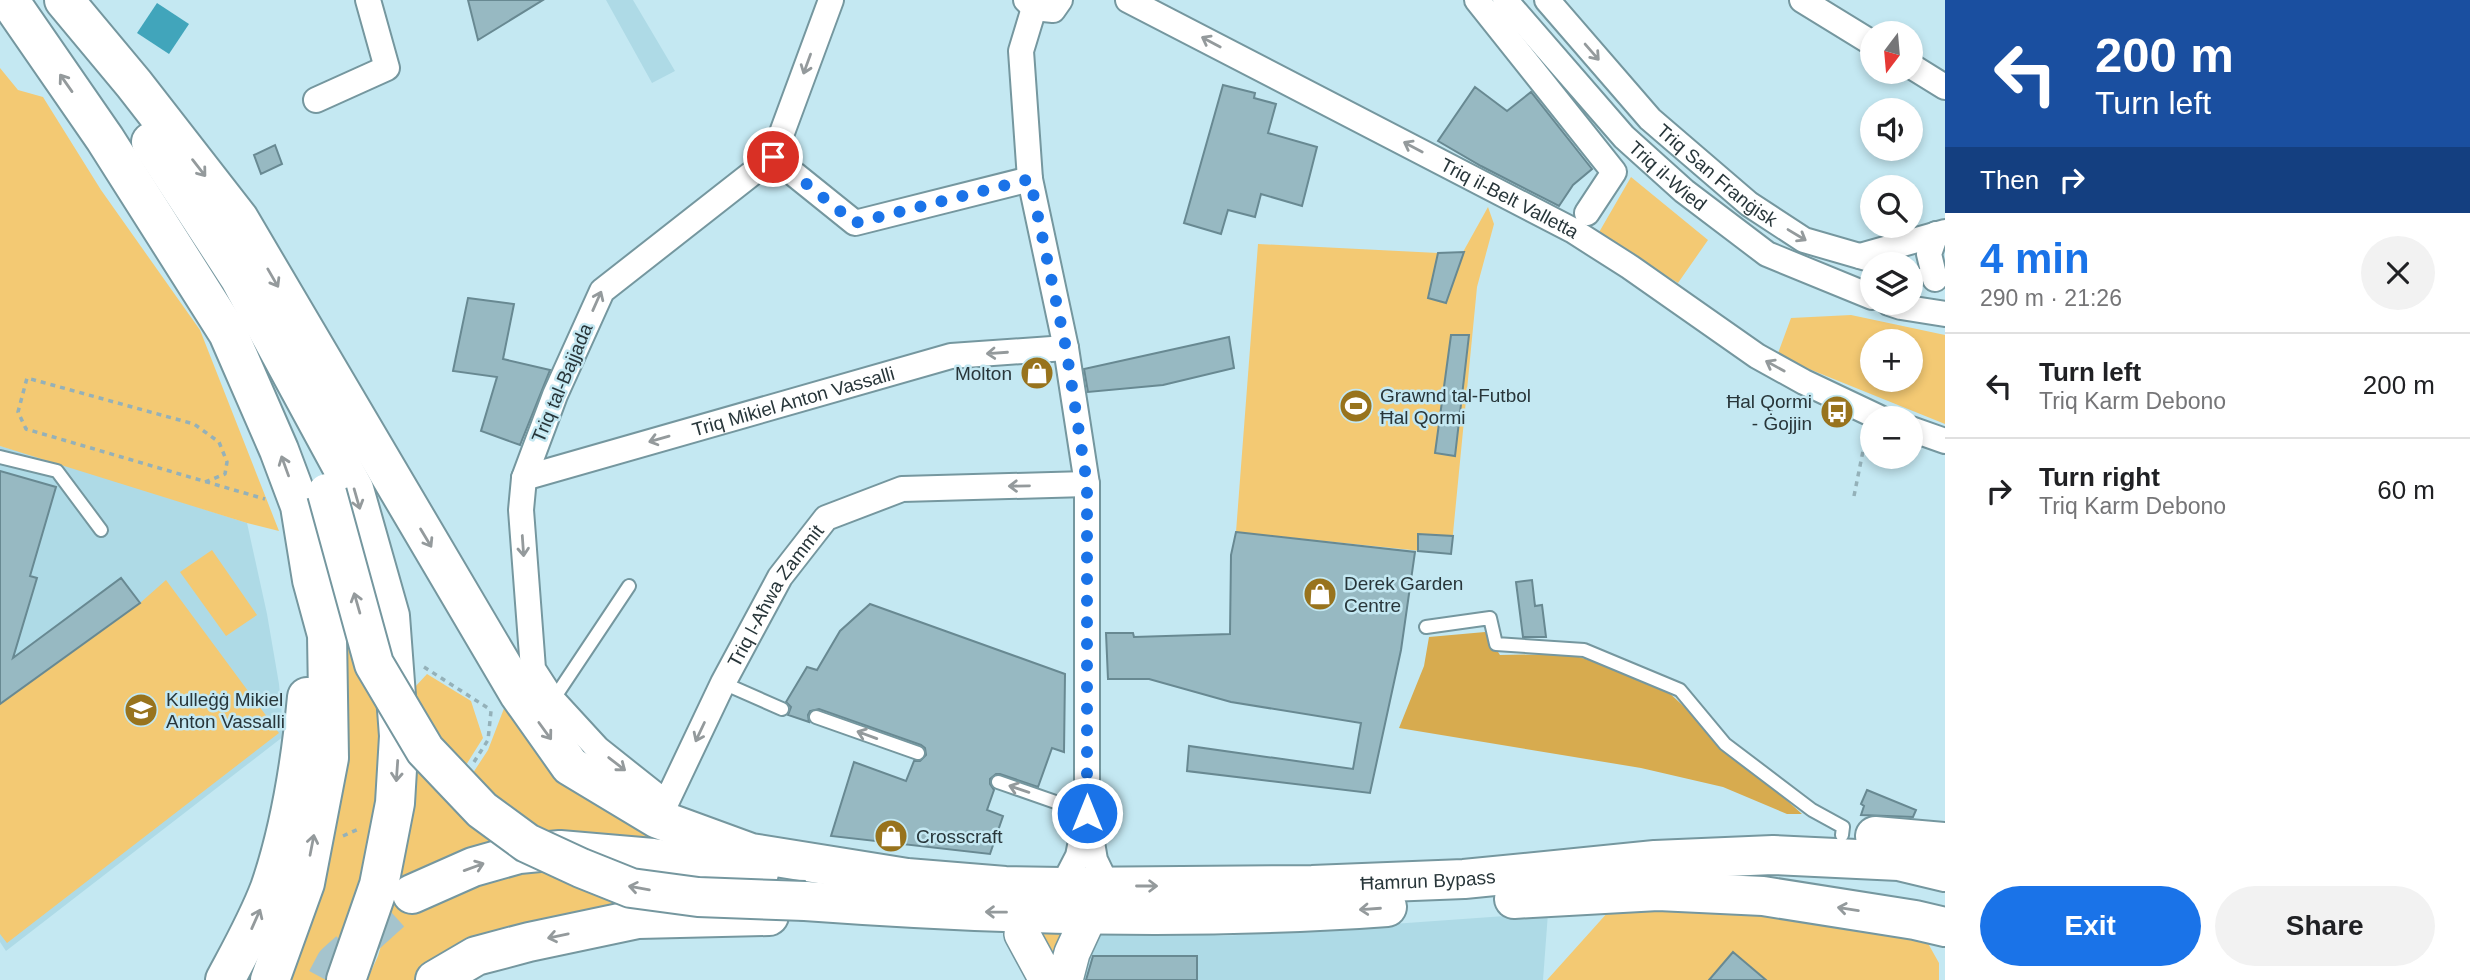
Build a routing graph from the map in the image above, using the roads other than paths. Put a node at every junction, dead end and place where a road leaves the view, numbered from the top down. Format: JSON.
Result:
{"nodes":[{"id":1,"x":9,"y":0,"type":"edge"},
{"id":2,"x":58,"y":0,"type":"edge"},
{"id":3,"x":64,"y":0,"type":"edge"},
{"id":4,"x":368,"y":0,"type":"edge"},
{"id":5,"x":831,"y":0,"type":"edge"},
{"id":6,"x":1060,"y":0,"type":"edge"},
{"id":7,"x":1128,"y":0,"type":"edge"},
{"id":8,"x":1477,"y":0,"type":"edge"},
{"id":9,"x":1505,"y":0,"type":"edge"},
{"id":10,"x":1547,"y":0,"type":"edge"},
{"id":11,"x":1802,"y":0,"type":"edge"},
{"id":12,"x":1030,"y":4,"type":"edge"},
{"id":13,"x":1860,"y":36,"type":"edge"},
{"id":14,"x":1923,"y":73,"type":"edge"},
{"id":15,"x":1945,"y":87,"type":"edge"},
{"id":16,"x":316,"y":100,"type":"dead end"},
{"id":17,"x":773,"y":157,"type":"junction"},
{"id":18,"x":1030,"y":179,"type":"junction"},
{"id":19,"x":1587,"y":213,"type":"dead end"},
{"id":20,"x":1940,"y":233,"type":"edge"},
{"id":21,"x":1874,"y":252,"type":"edge"},
{"id":22,"x":1860,"y":256,"type":"edge"},
{"id":23,"x":1923,"y":268,"type":"edge"},
{"id":24,"x":1860,"y":291,"type":"edge"},
{"id":25,"x":1923,"y":296,"type":"edge"},
{"id":26,"x":1945,"y":314,"type":"edge"},
{"id":27,"x":1066,"y":348,"type":"junction"},
{"id":28,"x":1860,"y":409,"type":"edge"},
{"id":29,"x":1923,"y":434,"type":"edge"},
{"id":30,"x":1945,"y":442,"type":"edge"},
{"id":31,"x":0,"y":457,"type":"edge"},
{"id":32,"x":524,"y":478,"type":"junction"},
{"id":33,"x":1087,"y":484,"type":"junction"},
{"id":34,"x":314,"y":500,"type":"junction"},
{"id":35,"x":101,"y":530,"type":"dead end"},
{"id":36,"x":312,"y":580,"type":"junction"},
{"id":37,"x":629,"y":586,"type":"dead end"},
{"id":38,"x":1426,"y":627,"type":"dead end"},
{"id":39,"x":723,"y":683,"type":"junction"},
{"id":40,"x":553,"y":700,"type":"junction"},
{"id":41,"x":782,"y":709,"type":"dead end"},
{"id":42,"x":816,"y":717,"type":"dead end"},
{"id":43,"x":918,"y":753,"type":"dead end"},
{"id":44,"x":998,"y":782,"type":"dead end"},
{"id":45,"x":666,"y":803,"type":"junction"},
{"id":46,"x":1087,"y":813,"type":"junction"},
{"id":47,"x":1842,"y":835,"type":"junction"},
{"id":48,"x":1945,"y":842,"type":"edge"},
{"id":49,"x":1772,"y":864,"type":"junction"},
{"id":50,"x":1945,"y":872,"type":"edge"},
{"id":51,"x":907,"y":878,"type":"junction"},
{"id":52,"x":1005,"y":886,"type":"junction"},
{"id":53,"x":1062,"y":887,"type":"junction"},
{"id":54,"x":1945,"y":890,"type":"edge"},
{"id":55,"x":1464,"y":891,"type":"junction"},
{"id":56,"x":412,"y":894,"type":"tunnel mouth"},
{"id":57,"x":1099,"y":900,"type":"junction"},
{"id":58,"x":942,"y":911,"type":"junction"},
{"id":59,"x":1930,"y":923,"type":"edge"},
{"id":60,"x":1022,"y":934,"type":"dead end"},
{"id":61,"x":1945,"y":943,"type":"edge"},
{"id":62,"x":225,"y":980,"type":"edge"},
{"id":63,"x":270,"y":980,"type":"edge"},
{"id":64,"x":346,"y":980,"type":"edge"},
{"id":65,"x":435,"y":980,"type":"edge"},
{"id":66,"x":1047,"y":980,"type":"edge"},
{"id":67,"x":1065,"y":980,"type":"edge"}],
"edges":[{"from":34,"to":1,"type":"highway","one_way":true},
{"from":2,"to":64,"type":"highway","one_way":true},
{"from":3,"to":51,"type":"highway","one_way":true},
{"from":4,"to":16,"type":"street"},
{"from":5,"to":17,"type":"street","one_way":true},
{"from":6,"to":12,"type":"street"},
{"from":28,"to":7,"type":"street","name":"Triq il-Belt Valletta","one_way":true},
{"from":8,"to":19,"type":"street","name":"Triq il-Wied"},
{"from":9,"to":24,"type":"street","name":"Triq il-Wied"},
{"from":10,"to":22,"type":"street","name":"Triq San Franġisk","one_way":true},
{"from":11,"to":13,"type":"street"},
{"from":12,"to":18,"type":"street"},
{"from":14,"to":15,"type":"street"},
{"from":17,"to":18,"type":"street"},
{"from":32,"to":17,"type":"street","name":"Triq tal-Bajjada","one_way":true},
{"from":18,"to":27,"type":"street"},
{"from":20,"to":21,"type":"street"},
{"from":20,"to":23,"type":"street"},
{"from":25,"to":26,"type":"street"},
{"from":27,"to":32,"type":"street","name":"Triq Mikiel Anton Vassalli","one_way":true},
{"from":27,"to":33,"type":"street"},
{"from":29,"to":30,"type":"street"},
{"from":31,"to":35,"type":"lane"},
{"from":32,"to":40,"type":"street","name":"Triq tal-Bajjada","one_way":true},
{"from":33,"to":39,"type":"street","name":"Triq l-Aħwa Zammit","one_way":true},
{"from":33,"to":46,"type":"street"},
{"from":34,"to":36,"type":"highway"},
{"from":58,"to":34,"type":"highway","one_way":true,"bridge":true},
{"from":62,"to":36,"type":"highway","one_way":true},
{"from":63,"to":36,"type":"highway","one_way":true},
{"from":37,"to":40,"type":"lane"},
{"from":38,"to":47,"type":"lane"},
{"from":39,"to":41,"type":"lane"},
{"from":39,"to":45,"type":"street","name":"Triq l-Aħwa Zammit","one_way":true},
{"from":40,"to":45,"type":"street","name":"Triq tal-Bajjada","one_way":true},
{"from":43,"to":42,"type":"lane","one_way":true},
{"from":46,"to":44,"type":"lane","one_way":true},
{"from":45,"to":52,"type":"highway"},
{"from":46,"to":53,"type":"street"},
{"from":46,"to":57,"type":"street"},
{"from":47,"to":48,"type":"highway"},
{"from":47,"to":55,"type":"highway"},
{"from":49,"to":50,"type":"highway","name":"Ħamrun Bypass"},
{"from":49,"to":54,"type":"highway","name":"Ħamrun Bypass"},
{"from":49,"to":55,"type":"highway","name":"Ħamrun Bypass"},
{"from":51,"to":52,"type":"highway","name":"Ħamrun Bypass"},
{"from":56,"to":51,"type":"highway","one_way":true},
{"from":52,"to":53,"type":"highway","name":"Ħamrun Bypass"},
{"from":53,"to":57,"type":"highway","name":"Ħamrun Bypass"},
{"from":55,"to":57,"type":"highway","name":"Ħamrun Bypass"},
{"from":59,"to":55,"type":"highway","one_way":true},
{"from":57,"to":58,"type":"highway","name":"Ħamrun Bypass","one_way":true},
{"from":57,"to":67,"type":"street"},
{"from":58,"to":65,"type":"highway","one_way":true},
{"from":59,"to":61,"type":"highway"},
{"from":60,"to":66,"type":"street"}]}
